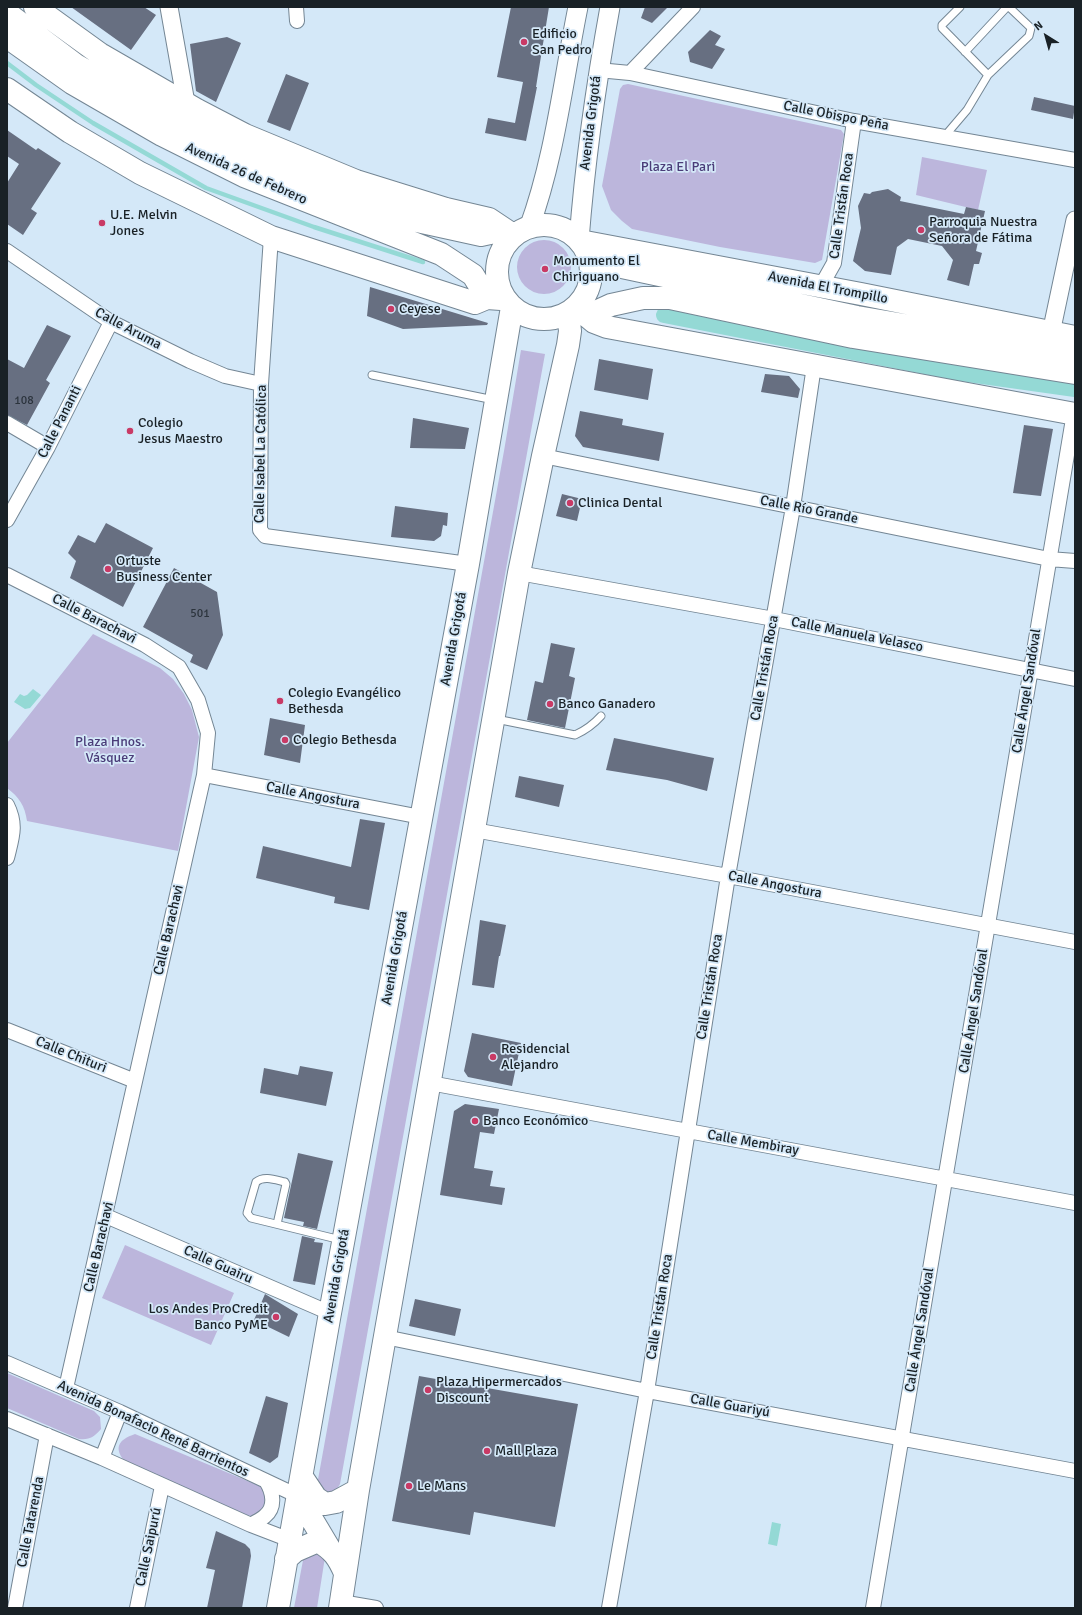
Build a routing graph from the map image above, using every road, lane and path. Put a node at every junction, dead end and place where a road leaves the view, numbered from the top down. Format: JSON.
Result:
{"nodes":[{"id":1,"x":35,"y":7,"type":"edge"},
{"id":2,"x":169,"y":7,"type":"edge"},
{"id":3,"x":578,"y":7,"type":"edge"},
{"id":4,"x":602,"y":7,"type":"edge"},
{"id":5,"x":610,"y":7,"type":"edge"},
{"id":6,"x":693,"y":7,"type":"edge"},
{"id":7,"x":960,"y":7,"type":"edge"},
{"id":8,"x":1008,"y":7,"type":"edge"},
{"id":9,"x":7,"y":13,"type":"edge"},
{"id":10,"x":7,"y":37,"type":"edge"},
{"id":11,"x":965,"y":52,"type":"junction"},
{"id":12,"x":630,"y":73,"type":"junction"},
{"id":13,"x":988,"y":75,"type":"junction"},
{"id":14,"x":597,"y":78,"type":"junction"},
{"id":15,"x":7,"y":89,"type":"edge"},
{"id":16,"x":186,"y":103,"type":"junction"},
{"id":17,"x":854,"y":121,"type":"junction"},
{"id":18,"x":944,"y":137,"type":"junction"},
{"id":19,"x":1075,"y":160,"type":"edge"},
{"id":20,"x":1075,"y":220,"type":"edge"},
{"id":21,"x":516,"y":231,"type":"junction"},
{"id":22,"x":271,"y":237,"type":"junction"},
{"id":23,"x":583,"y":246,"type":"junction"},
{"id":24,"x":7,"y":251,"type":"edge"},
{"id":25,"x":817,"y":286,"type":"junction"},
{"id":26,"x":501,"y":301,"type":"junction"},
{"id":27,"x":577,"y":312,"type":"junction"},
{"id":28,"x":973,"y":317,"type":"junction"},
{"id":29,"x":111,"y":322,"type":"junction"},
{"id":30,"x":1051,"y":333,"type":"junction"},
{"id":31,"x":1075,"y":337,"type":"edge"},
{"id":32,"x":1024,"y":346,"type":"junction"},
{"id":33,"x":1075,"y":354,"type":"edge"},
{"id":34,"x":814,"y":366,"type":"junction"},
{"id":35,"x":1075,"y":373,"type":"edge"},
{"id":36,"x":372,"y":375,"type":"dead end"},
{"id":37,"x":261,"y":384,"type":"junction"},
{"id":38,"x":496,"y":400,"type":"junction"},
{"id":39,"x":1074,"y":414,"type":"edge"},
{"id":40,"x":7,"y":423,"type":"edge"},
{"id":41,"x":48,"y":447,"type":"junction"},
{"id":42,"x":543,"y":456,"type":"junction"},
{"id":43,"x":793,"y":507,"type":"junction"},
{"id":44,"x":7,"y":520,"type":"edge"},
{"id":45,"x":1049,"y":558,"type":"junction"},
{"id":46,"x":1075,"y":561,"type":"edge"},
{"id":47,"x":468,"y":564,"type":"junction"},
{"id":48,"x":519,"y":574,"type":"junction"},
{"id":49,"x":7,"y":575,"type":"edge"},
{"id":50,"x":774,"y":619,"type":"junction"},
{"id":51,"x":1031,"y":670,"type":"junction"},
{"id":52,"x":1075,"y":679,"type":"edge"},
{"id":53,"x":601,"y":716,"type":"dead end"},
{"id":54,"x":494,"y":719,"type":"junction"},
{"id":55,"x":204,"y":775,"type":"junction"},
{"id":56,"x":7,"y":805,"type":"edge"},
{"id":57,"x":421,"y":817,"type":"junction"},
{"id":58,"x":474,"y":830,"type":"junction"},
{"id":59,"x":7,"y":858,"type":"edge"},
{"id":60,"x":728,"y":876,"type":"junction"},
{"id":61,"x":988,"y":925,"type":"junction"},
{"id":62,"x":1075,"y":942,"type":"edge"},
{"id":63,"x":7,"y":1030,"type":"edge"},
{"id":64,"x":135,"y":1081,"type":"junction"},
{"id":65,"x":430,"y":1083,"type":"junction"},
{"id":66,"x":687,"y":1130,"type":"junction"},
{"id":67,"x":946,"y":1178,"type":"junction"},
{"id":68,"x":1075,"y":1203,"type":"edge"},
{"id":69,"x":106,"y":1216,"type":"junction"},
{"id":70,"x":277,"y":1224,"type":"junction"},
{"id":71,"x":343,"y":1241,"type":"junction"},
{"id":72,"x":330,"y":1314,"type":"junction"},
{"id":73,"x":386,"y":1337,"type":"junction"},
{"id":74,"x":7,"y":1363,"type":"edge"},
{"id":75,"x":66,"y":1388,"type":"junction"},
{"id":76,"x":647,"y":1391,"type":"junction"},
{"id":77,"x":120,"y":1412,"type":"junction"},
{"id":78,"x":7,"y":1418,"type":"edge"},
{"id":79,"x":47,"y":1435,"type":"junction"},
{"id":80,"x":902,"y":1438,"type":"junction"},
{"id":81,"x":102,"y":1458,"type":"junction"},
{"id":82,"x":1075,"y":1471,"type":"edge"},
{"id":83,"x":266,"y":1481,"type":"junction"},
{"id":84,"x":162,"y":1486,"type":"junction"},
{"id":85,"x":300,"y":1487,"type":"junction"},
{"id":86,"x":358,"y":1490,"type":"junction"},
{"id":87,"x":336,"y":1502,"type":"junction"},
{"id":88,"x":313,"y":1520,"type":"junction"},
{"id":89,"x":251,"y":1525,"type":"junction"},
{"id":90,"x":329,"y":1548,"type":"junction"},
{"id":91,"x":288,"y":1549,"type":"junction"},
{"id":92,"x":345,"y":1573,"type":"junction"},
{"id":93,"x":340,"y":1605,"type":"edge"},
{"id":94,"x":15,"y":1608,"type":"edge"},
{"id":95,"x":137,"y":1608,"type":"edge"},
{"id":96,"x":278,"y":1608,"type":"edge"},
{"id":97,"x":376,"y":1608,"type":"edge"},
{"id":98,"x":608,"y":1608,"type":"edge"},
{"id":99,"x":873,"y":1608,"type":"edge"}],
"edges":[{"from":1,"to":16,"type":"main road"},
{"from":2,"to":16,"type":"street"},
{"from":3,"to":21,"type":"main road"},
{"from":4,"to":14,"type":"main road"},
{"from":5,"to":14,"type":"main road","name":"Avenida Grigotá"},
{"from":6,"to":12,"type":"street"},
{"from":7,"to":11,"type":"lane"},
{"from":8,"to":11,"type":"lane"},
{"from":8,"to":13,"type":"lane"},
{"from":9,"to":21,"type":"main road","name":"Avenida 26 de Febrero"},
{"from":10,"to":26,"type":"main road","name":"Avenida 26 de Febrero"},
{"from":11,"to":13,"type":"lane"},
{"from":12,"to":14,"type":"street","name":"Calle Obispo Peña"},
{"from":12,"to":17,"type":"street","name":"Calle Obispo Peña"},
{"from":13,"to":18,"type":"lane"},
{"from":14,"to":23,"type":"main road","name":"Avenida Grigotá"},
{"from":15,"to":22,"type":"main road"},
{"from":16,"to":21,"type":"main road"},
{"from":17,"to":18,"type":"street","name":"Calle Obispo Peña"},
{"from":17,"to":25,"type":"street","name":"Calle Tristán Roca"},
{"from":18,"to":19,"type":"street","name":"Calle Obispo Peña"},
{"from":20,"to":30,"type":"street"},
{"from":21,"to":23,"type":"main road"},
{"from":21,"to":26,"type":"main road"},
{"from":22,"to":26,"type":"main road"},
{"from":22,"to":37,"type":"street","name":"Calle Isabel La Católica"},
{"from":23,"to":25,"type":"main road","name":"Avenida El Trompillo"},
{"from":23,"to":27,"type":"main road"},
{"from":23,"to":32,"type":"main road","name":"Avenida El Trompillo"},
{"from":24,"to":29,"type":"street","name":"Calle Aruma"},
{"from":25,"to":28,"type":"main road","name":"Avenida El Trompillo"},
{"from":26,"to":27,"type":"main road"},
{"from":26,"to":38,"type":"main road","name":"Avenida Grigotá"},
{"from":27,"to":34,"type":"main road"},
{"from":27,"to":35,"type":"main road"},
{"from":27,"to":42,"type":"main road"},
{"from":28,"to":30,"type":"main road","name":"Avenida El Trompillo"},
{"from":28,"to":32,"type":"main road"},
{"from":29,"to":37,"type":"street","name":"Calle Aruma"},
{"from":29,"to":41,"type":"street","name":"Calle Pananti"},
{"from":30,"to":31,"type":"main road","name":"Avenida El Trompillo"},
{"from":32,"to":33,"type":"main road","name":"Avenida El Trompillo"},
{"from":34,"to":39,"type":"main road"},
{"from":34,"to":43,"type":"street","name":"Calle Tristán Roca"},
{"from":36,"to":38,"type":"lane"},
{"from":37,"to":47,"type":"street","name":"Calle Isabel La Católica"},
{"from":38,"to":47,"type":"main road","name":"Avenida Grigotá"},
{"from":39,"to":45,"type":"street","name":"Calle Ángel Sandóval"},
{"from":40,"to":41,"type":"street"},
{"from":41,"to":44,"type":"street","name":"Calle Pananti"},
{"from":42,"to":43,"type":"street","name":"Calle Río Grande"},
{"from":42,"to":48,"type":"main road"},
{"from":43,"to":45,"type":"street","name":"Calle Río Grande"},
{"from":43,"to":50,"type":"street","name":"Calle Tristán Roca"},
{"from":45,"to":46,"type":"street","name":"Calle Río Grande"},
{"from":45,"to":51,"type":"street","name":"Calle Ángel Sandóval"},
{"from":47,"to":57,"type":"main road","name":"Avenida Grigotá"},
{"from":48,"to":50,"type":"street","name":"Calle Manuela Velasco"},
{"from":48,"to":54,"type":"main road"},
{"from":49,"to":55,"type":"street","name":"Calle Barachavi"},
{"from":50,"to":51,"type":"street","name":"Calle Manuela Velasco"},
{"from":50,"to":60,"type":"street","name":"Calle Tristán Roca"},
{"from":51,"to":52,"type":"street","name":"Calle Manuela Velasco"},
{"from":51,"to":61,"type":"street","name":"Calle Ángel Sandóval"},
{"from":53,"to":54,"type":"lane"},
{"from":54,"to":58,"type":"main road"},
{"from":55,"to":57,"type":"street","name":"Calle Angostura"},
{"from":55,"to":64,"type":"street","name":"Calle Barachavi"},
{"from":56,"to":59,"type":"street"},
{"from":57,"to":71,"type":"main road","name":"Avenida Grigotá"},
{"from":58,"to":60,"type":"street","name":"Calle Angostura"},
{"from":58,"to":65,"type":"main road"},
{"from":60,"to":61,"type":"street","name":"Calle Angostura"},
{"from":60,"to":66,"type":"street","name":"Calle Tristán Roca"},
{"from":61,"to":62,"type":"street","name":"Calle Angostura"},
{"from":61,"to":67,"type":"street","name":"Calle Ángel Sandóval"},
{"from":63,"to":64,"type":"street","name":"Calle Chituri"},
{"from":64,"to":69,"type":"street","name":"Calle Barachavi"},
{"from":65,"to":66,"type":"street","name":"Calle Membiray"},
{"from":65,"to":73,"type":"main road"},
{"from":66,"to":67,"type":"street","name":"Calle Membiray"},
{"from":66,"to":76,"type":"street","name":"Calle Tristán Roca"},
{"from":67,"to":68,"type":"street","name":"Calle Membiray"},
{"from":67,"to":80,"type":"street","name":"Calle Ángel Sandóval"},
{"from":69,"to":72,"type":"street","name":"Calle Guairu"},
{"from":69,"to":75,"type":"street","name":"Calle Barachavi"},
{"from":70,"to":70,"type":"lane"},
{"from":70,"to":71,"type":"lane"},
{"from":71,"to":72,"type":"main road","name":"Avenida Grigotá"},
{"from":72,"to":85,"type":"main road","name":"Avenida Grigotá"},
{"from":73,"to":76,"type":"street","name":"Calle Guariyú"},
{"from":73,"to":86,"type":"main road"},
{"from":74,"to":75,"type":"street","name":"Avenida Bonafacio René Barrientos"},
{"from":75,"to":77,"type":"street","name":"Avenida Bonafacio René Barrientos"},
{"from":76,"to":80,"type":"street","name":"Calle Guariyú"},
{"from":76,"to":98,"type":"street","name":"Calle Tristán Roca"},
{"from":77,"to":81,"type":"street"},
{"from":77,"to":83,"type":"street","name":"Avenida Bonafacio René Barrientos"},
{"from":78,"to":79,"type":"street"},
{"from":79,"to":81,"type":"street"},
{"from":79,"to":94,"type":"street","name":"Calle Tatarenda"},
{"from":80,"to":82,"type":"street","name":"Calle Guariyú"},
{"from":80,"to":99,"type":"street","name":"Calle Ángel Sandóval"},
{"from":81,"to":84,"type":"street"},
{"from":83,"to":85,"type":"street","name":"Avenida Bonafacio René Barrientos"},
{"from":83,"to":89,"type":"street"},
{"from":84,"to":89,"type":"street"},
{"from":84,"to":95,"type":"street","name":"Calle Saipurú"},
{"from":85,"to":87,"type":"main road"},
{"from":85,"to":88,"type":"main road"},
{"from":85,"to":91,"type":"main road","name":"Avenida Grigotá"},
{"from":86,"to":87,"type":"main road"},
{"from":86,"to":92,"type":"main road"},
{"from":87,"to":88,"type":"main road"},
{"from":88,"to":90,"type":"main road"},
{"from":88,"to":91,"type":"main road"},
{"from":89,"to":91,"type":"street"},
{"from":90,"to":91,"type":"main road"},
{"from":90,"to":92,"type":"main road"},
{"from":91,"to":96,"type":"main road","name":"Avenida Grigotá"},
{"from":92,"to":93,"type":"main road"},
{"from":93,"to":97,"type":"street"}]}
